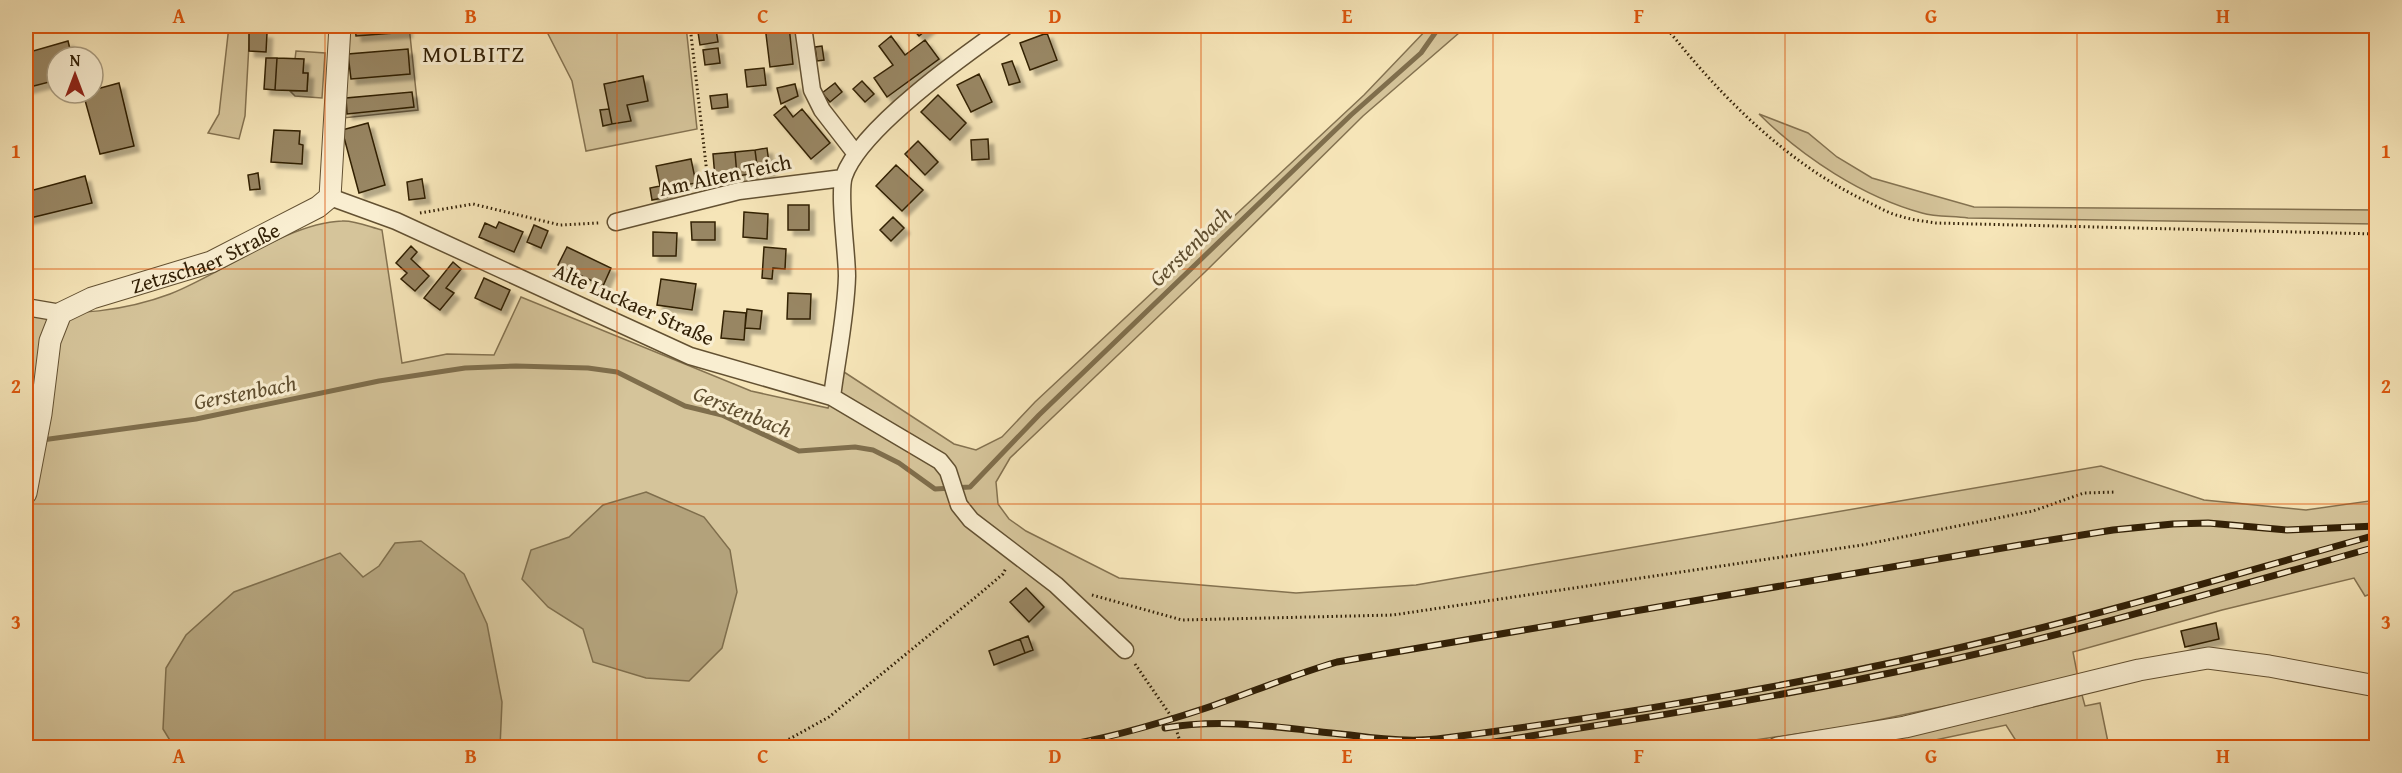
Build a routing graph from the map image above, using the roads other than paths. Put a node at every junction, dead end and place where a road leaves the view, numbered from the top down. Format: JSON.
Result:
{"nodes":[{"id":1,"x":340,"y":26,"type":"edge"},
{"id":2,"x":803,"y":26,"type":"edge"},
{"id":3,"x":1006,"y":26,"type":"edge"},
{"id":4,"x":856,"y":154,"type":"junction"},
{"id":5,"x":843,"y":178,"type":"junction"},
{"id":6,"x":330,"y":197,"type":"junction"},
{"id":7,"x":616,"y":222,"type":"road end"},
{"id":8,"x":26,"y":307,"type":"edge"},
{"id":9,"x":61,"y":313,"type":"junction"},
{"id":10,"x":832,"y":397,"type":"junction"},
{"id":11,"x":26,"y":493,"type":"edge"},
{"id":12,"x":1125,"y":650,"type":"road end"},
{"id":13,"x":2376,"y":686,"type":"edge"},
{"id":14,"x":1777,"y":747,"type":"edge"}],
"edges":[{"from":1,"to":6,"type":"street"},
{"from":2,"to":4,"type":"street"},
{"from":3,"to":4,"type":"street"},
{"from":4,"to":5,"type":"street"},
{"from":5,"to":7,"type":"street","name":"Am Alten Teich"},
{"from":5,"to":10,"type":"street"},
{"from":6,"to":9,"type":"street","name":"Zetzschaer Straße"},
{"from":6,"to":10,"type":"street","name":"Alte Luckaer Straße"},
{"from":8,"to":9,"type":"street"},
{"from":9,"to":11,"type":"street"},
{"from":10,"to":12,"type":"street","name":"Alte Luckaer Straße"},
{"from":13,"to":14,"type":"street"}]}
